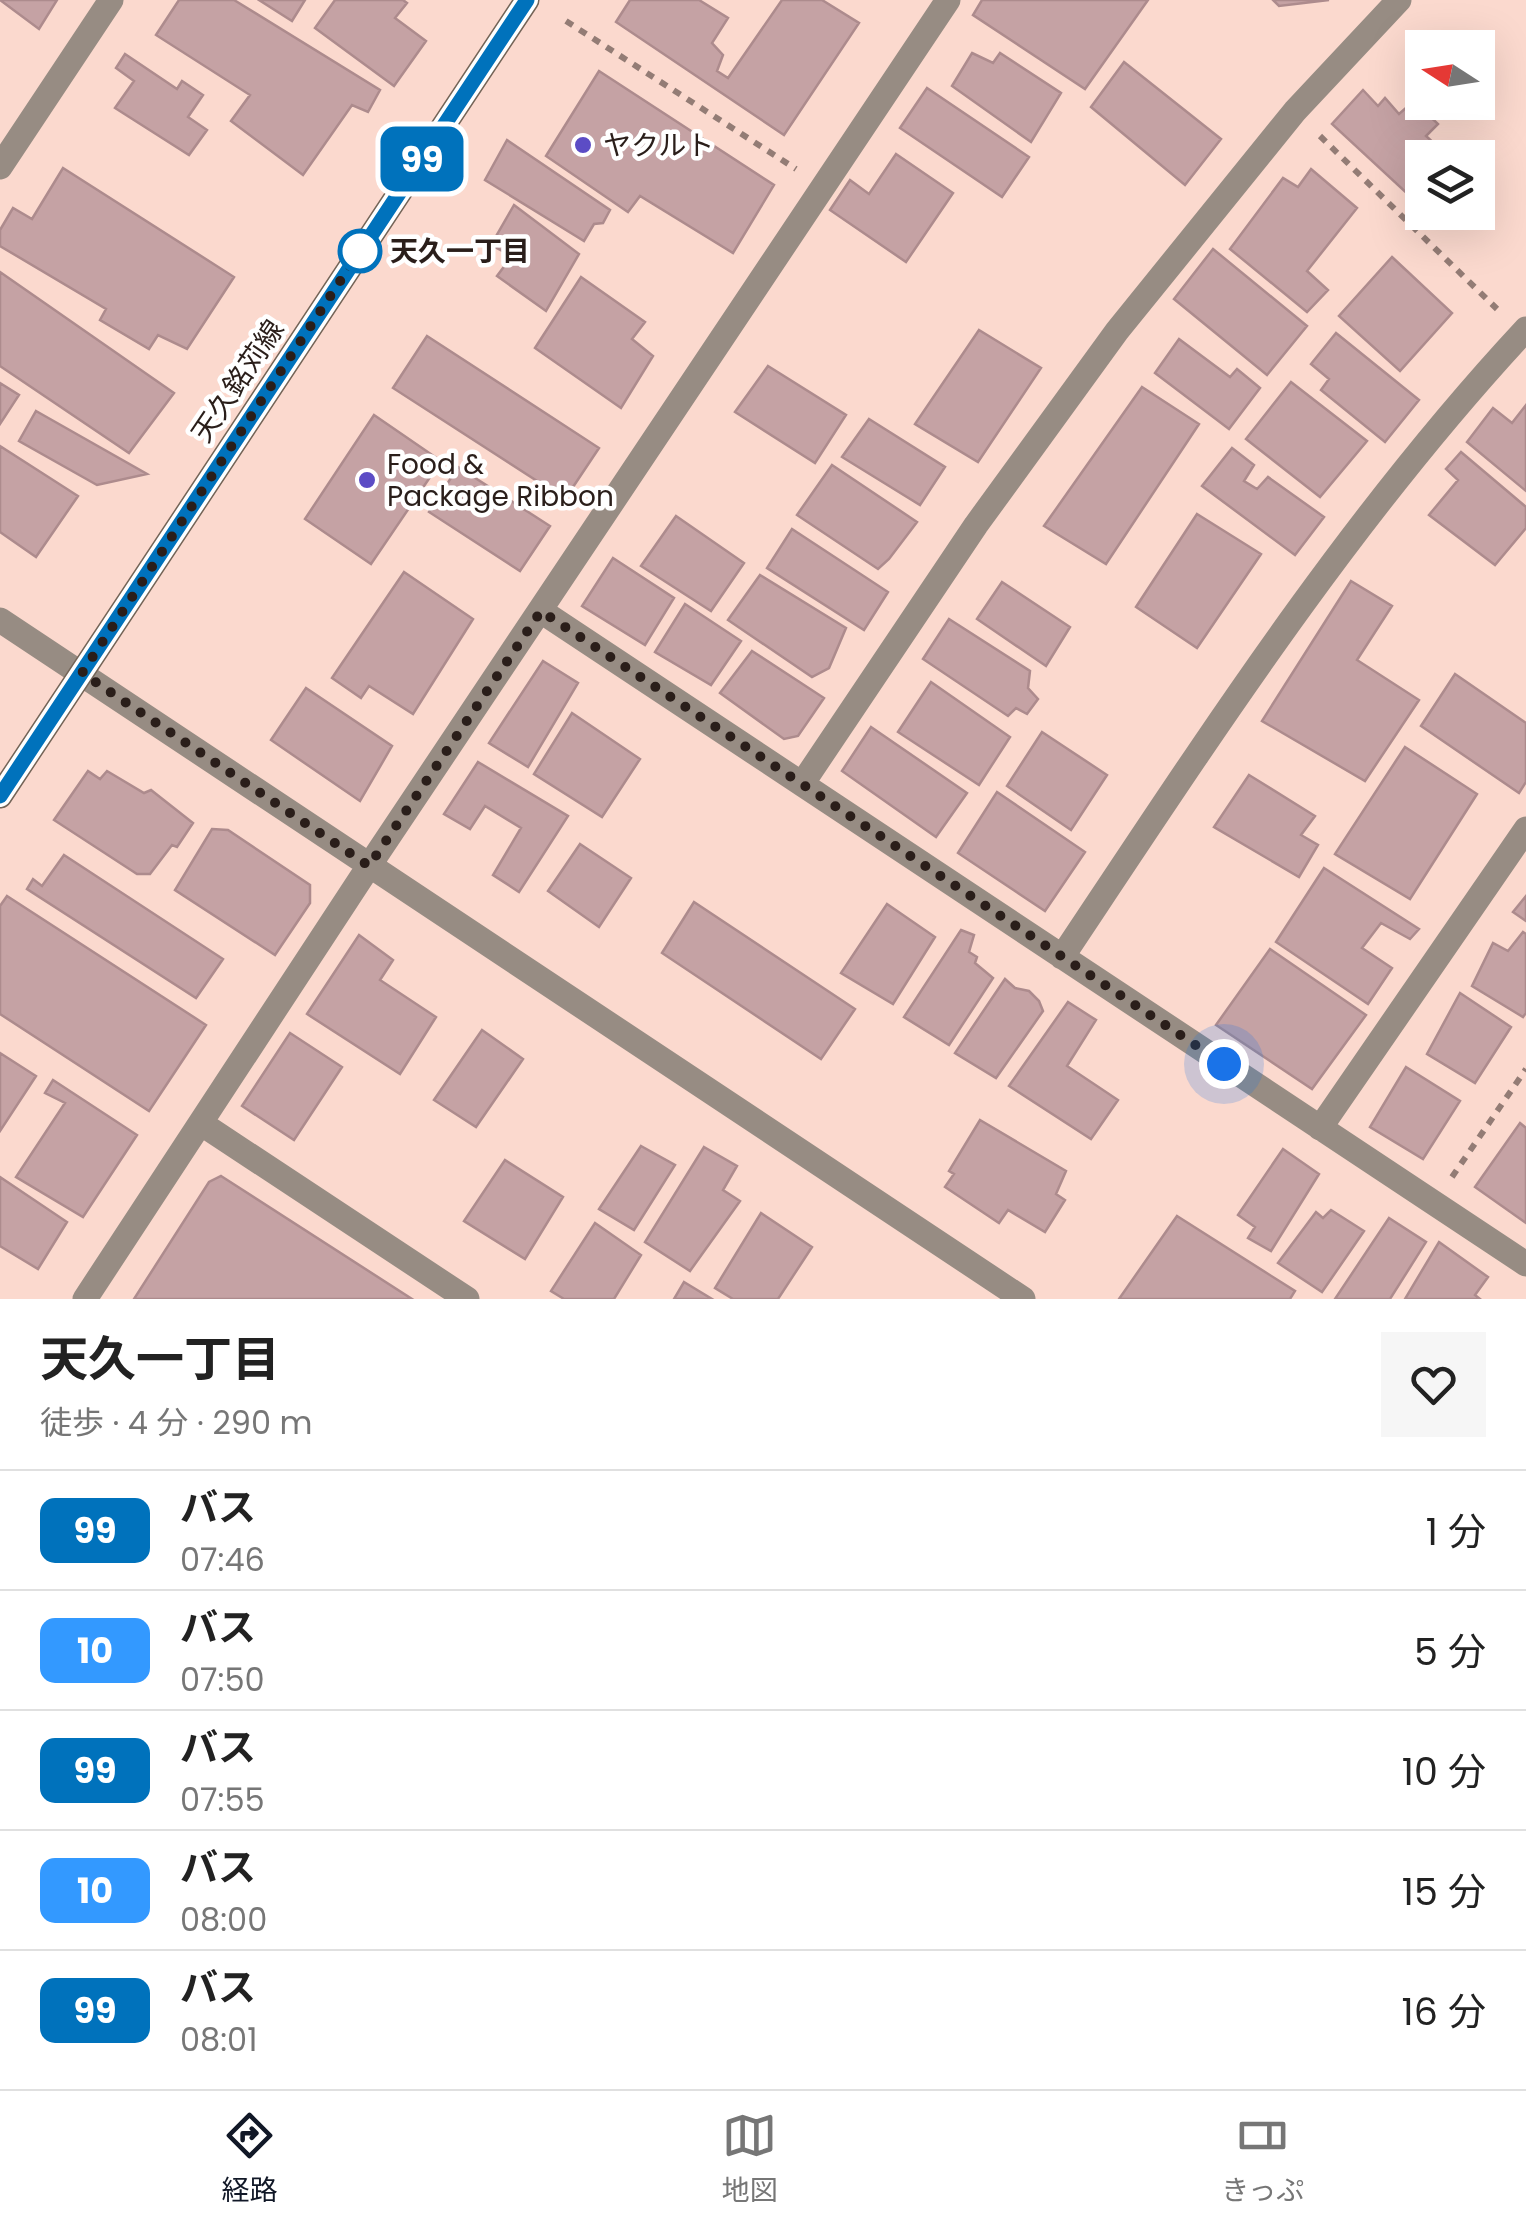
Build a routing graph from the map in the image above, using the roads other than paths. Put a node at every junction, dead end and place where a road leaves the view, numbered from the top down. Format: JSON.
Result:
{"nodes":[{"id":1,"x":111,"y":0,"type":"edge"},
{"id":2,"x":527,"y":0,"type":"edge"},
{"id":3,"x":948,"y":0,"type":"edge"},
{"id":4,"x":1398,"y":0,"type":"edge"},
{"id":5,"x":0,"y":167,"type":"edge"},
{"id":6,"x":1524,"y":331,"type":"edge"},
{"id":7,"x":541,"y":611,"type":"junction"},
{"id":8,"x":0,"y":620,"type":"edge"},
{"id":9,"x":82,"y":673,"type":"junction"},
{"id":10,"x":802,"y":784,"type":"junction"},
{"id":11,"x":0,"y":796,"type":"edge"},
{"id":12,"x":1526,"y":828,"type":"edge"},
{"id":13,"x":369,"y":866,"type":"junction"},
{"id":14,"x":1062,"y":957,"type":"junction"},
{"id":15,"x":202,"y":1124,"type":"junction"},
{"id":16,"x":1320,"y":1128,"type":"junction"},
{"id":17,"x":1526,"y":1264,"type":"edge"},
{"id":18,"x":462,"y":1298,"type":"edge"},
{"id":19,"x":85,"y":1299,"type":"edge"},
{"id":20,"x":1023,"y":1299,"type":"edge"}],
"edges":[{"from":1,"to":5,"type":"street"},
{"from":2,"to":9,"type":"street","name":"天久銘苅線"},
{"from":3,"to":7,"type":"street"},
{"from":4,"to":10,"type":"street"},
{"from":6,"to":14,"type":"street"},
{"from":7,"to":10,"type":"street"},
{"from":7,"to":13,"type":"street"},
{"from":8,"to":9,"type":"street"},
{"from":9,"to":11,"type":"street","name":"天久銘苅線"},
{"from":9,"to":13,"type":"street"},
{"from":10,"to":14,"type":"street"},
{"from":12,"to":16,"type":"street"},
{"from":13,"to":15,"type":"street"},
{"from":13,"to":20,"type":"street"},
{"from":14,"to":16,"type":"street"},
{"from":15,"to":18,"type":"street"},
{"from":15,"to":19,"type":"street"},
{"from":16,"to":17,"type":"street"}]}
